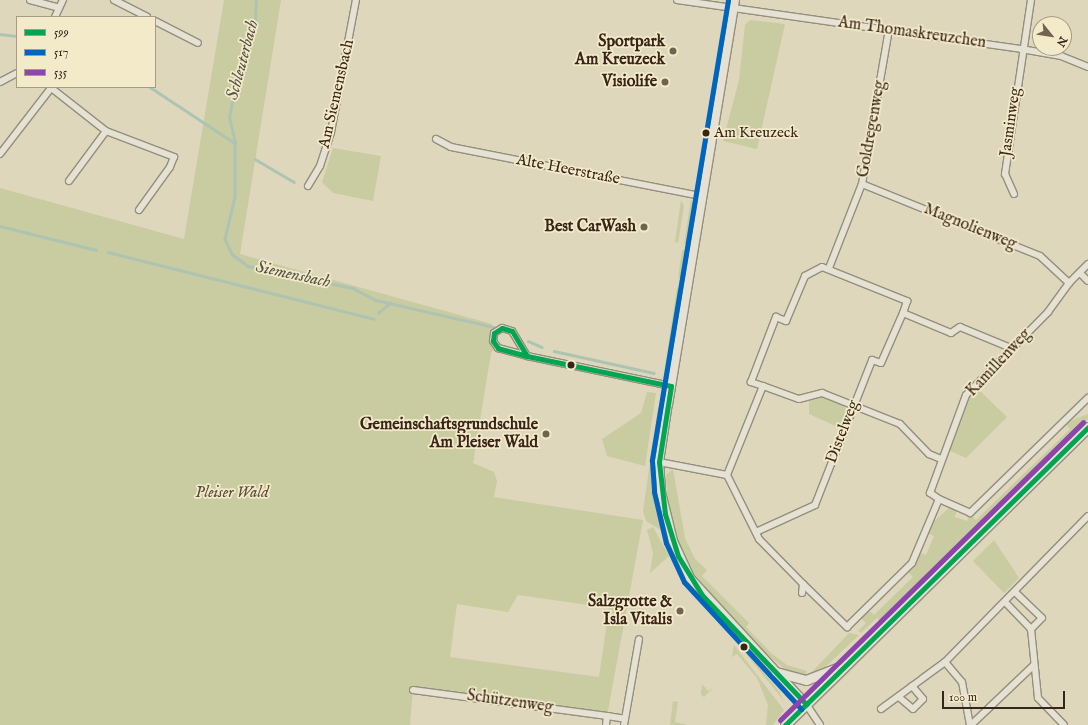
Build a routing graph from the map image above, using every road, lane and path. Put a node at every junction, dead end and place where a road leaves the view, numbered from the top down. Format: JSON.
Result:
{"nodes":[{"id":1,"x":30,"y":0,"type":"edge"},
{"id":2,"x":63,"y":0,"type":"edge"},
{"id":3,"x":114,"y":0,"type":"edge"},
{"id":4,"x":356,"y":0,"type":"edge"},
{"id":5,"x":677,"y":0,"type":"edge"},
{"id":6,"x":1030,"y":0,"type":"edge"},
{"id":7,"x":734,"y":4,"type":"edge"},
{"id":8,"x":59,"y":8,"type":"junction"},
{"id":9,"x":55,"y":16,"type":"edge"},
{"id":10,"x":145,"y":16,"type":"edge"},
{"id":11,"x":156,"y":22,"type":"edge"},
{"id":12,"x":889,"y":30,"type":"junction"},
{"id":13,"x":198,"y":43,"type":"dead end"},
{"id":14,"x":1021,"y":49,"type":"junction"},
{"id":15,"x":1088,"y":67,"type":"edge"},
{"id":16,"x":16,"y":73,"type":"edge"},
{"id":17,"x":0,"y":82,"type":"edge"},
{"id":18,"x":50,"y":88,"type":"edge"},
{"id":19,"x":52,"y":88,"type":"edge"},
{"id":20,"x":106,"y":131,"type":"junction"},
{"id":21,"x":436,"y":139,"type":"dead end"},
{"id":22,"x":0,"y":154,"type":"edge"},
{"id":23,"x":69,"y":181,"type":"dead end"},
{"id":24,"x":862,"y":184,"type":"junction"},
{"id":25,"x":308,"y":186,"type":"dead end"},
{"id":26,"x":1014,"y":194,"type":"dead end"},
{"id":27,"x":701,"y":196,"type":"junction"},
{"id":28,"x":139,"y":210,"type":"dead end"},
{"id":29,"x":1088,"y":264,"type":"edge"},
{"id":30,"x":829,"y":268,"type":"junction"},
{"id":31,"x":1080,"y":273,"type":"junction"},
{"id":32,"x":1088,"y":281,"type":"edge"},
{"id":33,"x":1069,"y":283,"type":"junction"},
{"id":34,"x":903,"y":313,"type":"junction"},
{"id":35,"x":1011,"y":348,"type":"junction"},
{"id":36,"x":527,"y":356,"type":"junction"},
{"id":37,"x":671,"y":386,"type":"junction"},
{"id":38,"x":763,"y":386,"type":"junction"},
{"id":39,"x":1088,"y":398,"type":"edge"},
{"id":40,"x":854,"y":405,"type":"junction"},
{"id":41,"x":1088,"y":427,"type":"edge"},
{"id":42,"x":940,"y":459,"type":"junction"},
{"id":43,"x":659,"y":462,"type":"junction"},
{"id":44,"x":727,"y":475,"type":"junction"},
{"id":45,"x":939,"y":499,"type":"junction"},
{"id":46,"x":1088,"y":516,"type":"edge"},
{"id":47,"x":756,"y":532,"type":"junction"},
{"id":48,"x":803,"y":584,"type":"junction"},
{"id":49,"x":1015,"y":592,"type":"junction"},
{"id":50,"x":802,"y":593,"type":"dead end"},
{"id":51,"x":1005,"y":602,"type":"junction"},
{"id":52,"x":1031,"y":629,"type":"junction"},
{"id":53,"x":639,"y":639,"type":"dead end"},
{"id":54,"x":851,"y":660,"type":"junction"},
{"id":55,"x":945,"y":662,"type":"junction"},
{"id":56,"x":1034,"y":665,"type":"junction"},
{"id":57,"x":776,"y":672,"type":"junction"},
{"id":58,"x":912,"y":686,"type":"junction"},
{"id":59,"x":413,"y":690,"type":"dead end"},
{"id":60,"x":900,"y":698,"type":"junction"},
{"id":61,"x":806,"y":704,"type":"junction"},
{"id":62,"x":881,"y":709,"type":"dead end"},
{"id":63,"x":607,"y":716,"type":"junction"},
{"id":64,"x":625,"y":722,"type":"edge"},
{"id":65,"x":606,"y":725,"type":"edge"},
{"id":66,"x":785,"y":725,"type":"edge"},
{"id":67,"x":820,"y":725,"type":"edge"},
{"id":68,"x":971,"y":725,"type":"edge"},
{"id":69,"x":1064,"y":725,"type":"edge"}],
"edges":[{"from":1,"to":8,"type":"street"},
{"from":2,"to":8,"type":"street"},
{"from":3,"to":10,"type":"street"},
{"from":4,"to":25,"type":"street","name":"Am Siemensbach"},
{"from":5,"to":7,"type":"street"},
{"from":6,"to":14,"type":"street","name":"Jasminweg"},
{"from":7,"to":12,"type":"street","name":"Am Thomaskreuzchen"},
{"from":7,"to":27,"type":"street"},
{"from":8,"to":9,"type":"street"},
{"from":11,"to":13,"type":"street"},
{"from":12,"to":14,"type":"street","name":"Am Thomaskreuzchen"},
{"from":12,"to":24,"type":"street","name":"Goldregenweg"},
{"from":14,"to":15,"type":"street","name":"Am Thomaskreuzchen"},
{"from":14,"to":26,"type":"street","name":"Jasminweg"},
{"from":16,"to":17,"type":"street"},
{"from":18,"to":22,"type":"street"},
{"from":19,"to":20,"type":"street"},
{"from":20,"to":23,"type":"street"},
{"from":20,"to":28,"type":"street"},
{"from":21,"to":27,"type":"street","name":"Alte Heerstraße"},
{"from":24,"to":30,"type":"street","name":"Goldregenweg"},
{"from":24,"to":33,"type":"street","name":"Magnolienweg"},
{"from":27,"to":37,"type":"street"},
{"from":29,"to":31,"type":"street","name":"Kamillenweg"},
{"from":30,"to":34,"type":"street"},
{"from":30,"to":38,"type":"street"},
{"from":31,"to":32,"type":"street"},
{"from":31,"to":33,"type":"street","name":"Kamillenweg"},
{"from":33,"to":35,"type":"street","name":"Kamillenweg"},
{"from":34,"to":35,"type":"street"},
{"from":34,"to":40,"type":"street","name":"Distelweg"},
{"from":35,"to":42,"type":"street","name":"Kamillenweg"},
{"from":36,"to":36,"type":"street"},
{"from":36,"to":37,"type":"street"},
{"from":37,"to":43,"type":"street"},
{"from":38,"to":40,"type":"street"},
{"from":38,"to":44,"type":"street"},
{"from":39,"to":45,"type":"street"},
{"from":40,"to":42,"type":"street"},
{"from":40,"to":47,"type":"street","name":"Distelweg"},
{"from":41,"to":54,"type":"main road"},
{"from":42,"to":45,"type":"street","name":"Kamillenweg"},
{"from":43,"to":44,"type":"street"},
{"from":43,"to":57,"type":"street"},
{"from":44,"to":47,"type":"street"},
{"from":45,"to":48,"type":"street"},
{"from":46,"to":49,"type":"street"},
{"from":47,"to":48,"type":"street"},
{"from":48,"to":50,"type":"street"},
{"from":49,"to":51,"type":"street"},
{"from":49,"to":52,"type":"street"},
{"from":51,"to":52,"type":"street"},
{"from":51,"to":55,"type":"street"},
{"from":52,"to":56,"type":"street"},
{"from":53,"to":64,"type":"street"},
{"from":54,"to":57,"type":"main road"},
{"from":54,"to":61,"type":"main road"},
{"from":55,"to":58,"type":"street"},
{"from":55,"to":68,"type":"street"},
{"from":56,"to":68,"type":"street"},
{"from":56,"to":69,"type":"street"},
{"from":57,"to":61,"type":"street"},
{"from":58,"to":60,"type":"street"},
{"from":58,"to":60,"type":"street"},
{"from":59,"to":63,"type":"street","name":"Schützenweg"},
{"from":60,"to":62,"type":"street"},
{"from":61,"to":66,"type":"main road"},
{"from":61,"to":67,"type":"street"},
{"from":63,"to":64,"type":"street","name":"Schützenweg"},
{"from":63,"to":65,"type":"street"}]}
